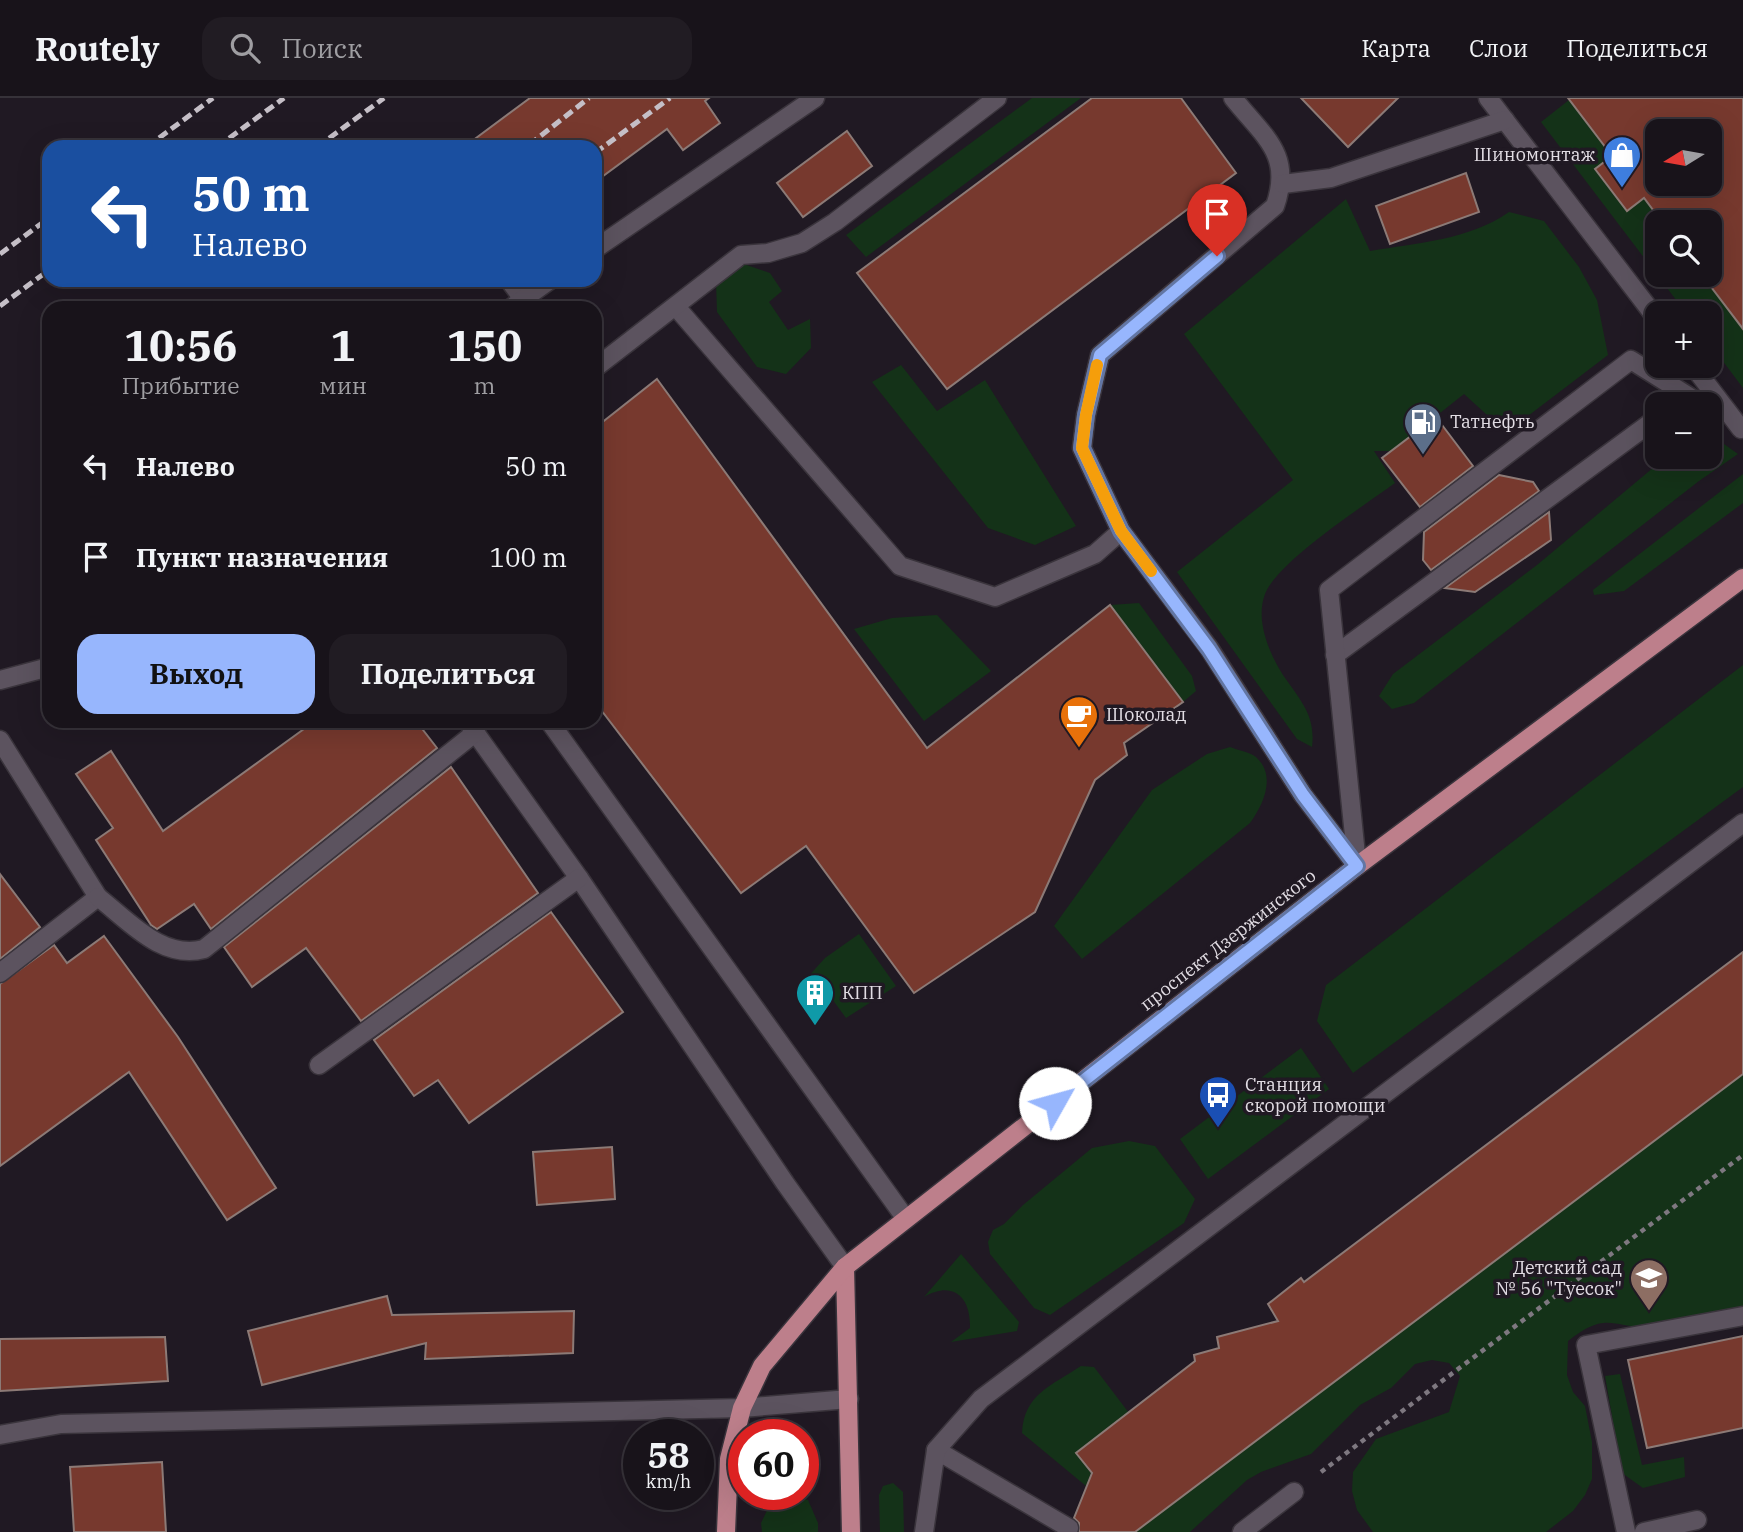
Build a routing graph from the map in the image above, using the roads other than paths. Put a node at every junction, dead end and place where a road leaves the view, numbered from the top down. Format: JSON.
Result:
{"nodes":[{"id":1,"x":815,"y":98,"type":"edge"},
{"id":2,"x":997,"y":98,"type":"edge"},
{"id":3,"x":1233,"y":98,"type":"edge"},
{"id":4,"x":1488,"y":98,"type":"edge"},
{"id":5,"x":1505,"y":120,"type":"junction"},
{"id":6,"x":1283,"y":184,"type":"junction"},
{"id":7,"x":602,"y":244,"type":"edge"},
{"id":8,"x":540,"y":287,"type":"edge"},
{"id":9,"x":520,"y":301,"type":"edge"},
{"id":10,"x":1645,"y":303,"type":"edge"},
{"id":11,"x":677,"y":308,"type":"junction"},
{"id":12,"x":602,"y":363,"type":"edge"},
{"id":13,"x":1702,"y":378,"type":"edge"},
{"id":14,"x":1675,"y":392,"type":"edge"},
{"id":15,"x":1722,"y":418,"type":"edge"},
{"id":16,"x":1645,"y":427,"type":"edge"},
{"id":17,"x":1742,"y":430,"type":"edge"},
{"id":18,"x":1121,"y":531,"type":"junction"},
{"id":19,"x":1743,"y":578,"type":"edge"},
{"id":20,"x":1335,"y":654,"type":"junction"},
{"id":21,"x":42,"y":669,"type":"edge"},
{"id":22,"x":0,"y":680,"type":"edge"},
{"id":23,"x":471,"y":728,"type":"edge"},
{"id":24,"x":473,"y":728,"type":"edge"},
{"id":25,"x":554,"y":728,"type":"edge"},
{"id":26,"x":0,"y":740,"type":"edge"},
{"id":27,"x":1743,"y":823,"type":"edge"},
{"id":28,"x":1357,"y":866,"type":"junction"},
{"id":29,"x":579,"y":878,"type":"junction"},
{"id":30,"x":98,"y":897,"type":"junction"},
{"id":31,"x":0,"y":973,"type":"edge"},
{"id":32,"x":319,"y":1065,"type":"dead end"},
{"id":33,"x":906,"y":1219,"type":"junction"},
{"id":34,"x":845,"y":1267,"type":"junction"},
{"id":35,"x":1743,"y":1316,"type":"edge"},
{"id":36,"x":849,"y":1399,"type":"junction"},
{"id":37,"x":742,"y":1408,"type":"junction"},
{"id":38,"x":0,"y":1435,"type":"edge"},
{"id":39,"x":936,"y":1450,"type":"junction"},
{"id":40,"x":1294,"y":1492,"type":"road end"},
{"id":41,"x":1697,"y":1520,"type":"dead end"},
{"id":42,"x":1069,"y":1528,"type":"dead end"},
{"id":43,"x":726,"y":1532,"type":"edge"},
{"id":44,"x":851,"y":1532,"type":"edge"},
{"id":45,"x":924,"y":1532,"type":"edge"},
{"id":46,"x":1242,"y":1532,"type":"edge"},
{"id":47,"x":1626,"y":1532,"type":"edge"},
{"id":48,"x":1644,"y":1532,"type":"edge"}],
"edges":[{"from":1,"to":7,"type":"lane"},
{"from":2,"to":11,"type":"lane"},
{"from":3,"to":6,"type":"lane"},
{"from":4,"to":5,"type":"lane"},
{"from":5,"to":6,"type":"lane"},
{"from":5,"to":10,"type":"lane"},
{"from":6,"to":18,"type":"lane"},
{"from":8,"to":9,"type":"lane"},
{"from":11,"to":12,"type":"lane"},
{"from":11,"to":18,"type":"lane"},
{"from":13,"to":17,"type":"lane"},
{"from":14,"to":20,"type":"lane"},
{"from":15,"to":17,"type":"lane"},
{"from":16,"to":20,"type":"lane"},
{"from":18,"to":28,"type":"lane"},
{"from":19,"to":28,"type":"main road","name":"проспект Дзержинского"},
{"from":20,"to":28,"type":"lane"},
{"from":21,"to":22,"type":"lane"},
{"from":23,"to":30,"type":"lane"},
{"from":24,"to":29,"type":"lane"},
{"from":25,"to":33,"type":"lane"},
{"from":26,"to":30,"type":"lane"},
{"from":27,"to":39,"type":"lane"},
{"from":28,"to":33,"type":"main road","name":"проспект Дзержинского"},
{"from":29,"to":32,"type":"lane"},
{"from":29,"to":34,"type":"lane"},
{"from":30,"to":31,"type":"lane"},
{"from":33,"to":34,"type":"main road","name":"проспект Дзержинского"},
{"from":34,"to":36,"type":"main road"},
{"from":34,"to":37,"type":"main road","name":"проспект Дзержинского"},
{"from":35,"to":47,"type":"lane"},
{"from":36,"to":37,"type":"lane"},
{"from":36,"to":44,"type":"main road"},
{"from":37,"to":38,"type":"lane"},
{"from":37,"to":43,"type":"main road","name":"проспект Дзержинского"},
{"from":39,"to":42,"type":"lane"},
{"from":39,"to":45,"type":"lane"},
{"from":40,"to":46,"type":"lane"},
{"from":41,"to":48,"type":"lane"}]}
